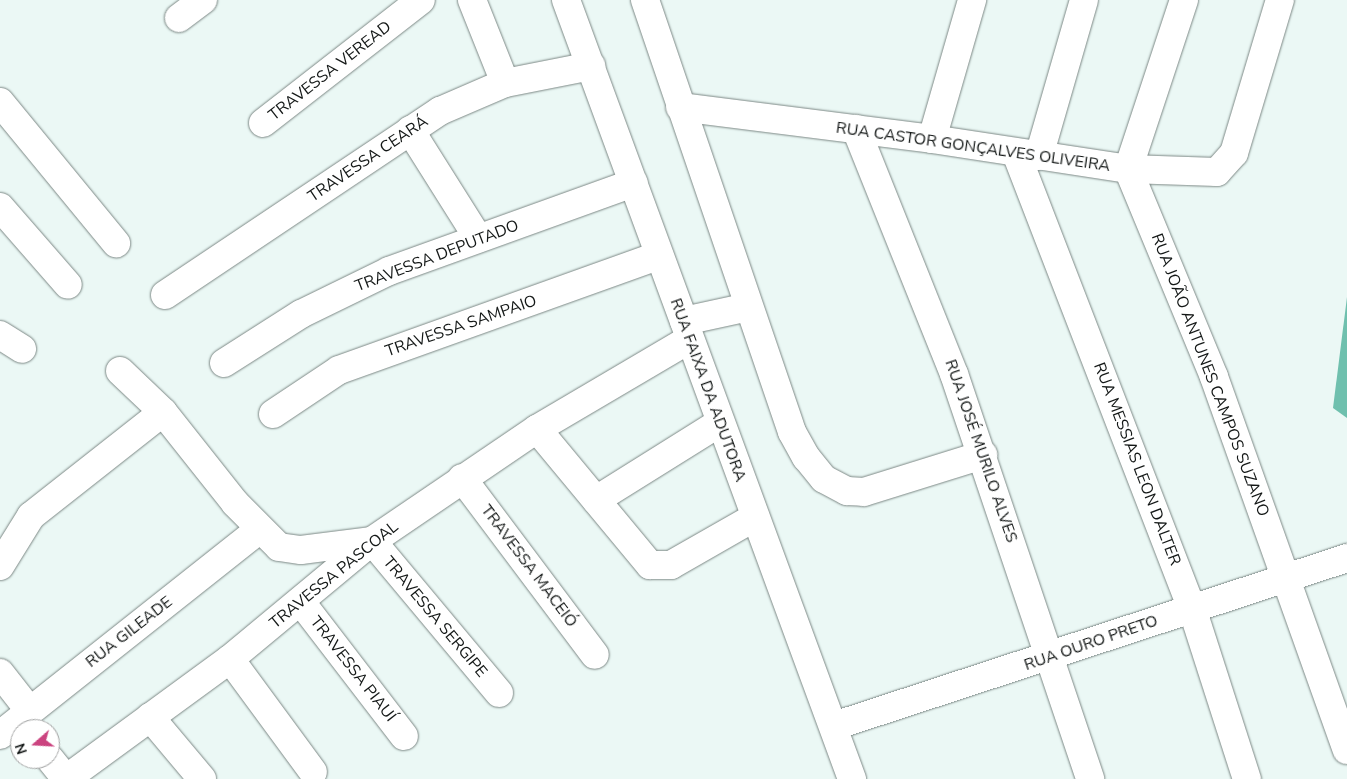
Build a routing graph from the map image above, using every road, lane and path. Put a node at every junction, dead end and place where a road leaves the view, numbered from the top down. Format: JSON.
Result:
{"nodes":[{"id":1,"x":203,"y":0,"type":"edge"},
{"id":2,"x":421,"y":0,"type":"edge"},
{"id":3,"x":472,"y":0,"type":"edge"},
{"id":4,"x":566,"y":0,"type":"edge"},
{"id":5,"x":645,"y":0,"type":"edge"},
{"id":6,"x":972,"y":0,"type":"edge"},
{"id":7,"x":1084,"y":0,"type":"edge"},
{"id":8,"x":1184,"y":0,"type":"edge"},
{"id":9,"x":1280,"y":0,"type":"edge"},
{"id":10,"x":179,"y":18,"type":"dead end"},
{"id":11,"x":591,"y":66,"type":"junction"},
{"id":12,"x":505,"y":83,"type":"junction"},
{"id":13,"x":0,"y":102,"type":"edge"},
{"id":14,"x":680,"y":107,"type":"junction"},
{"id":15,"x":263,"y":123,"type":"dead end"},
{"id":16,"x":856,"y":129,"type":"junction"},
{"id":17,"x":410,"y":130,"type":"junction"},
{"id":18,"x":932,"y":139,"type":"junction"},
{"id":19,"x":1028,"y":154,"type":"junction"},
{"id":20,"x":1128,"y":170,"type":"junction"},
{"id":21,"x":634,"y":183,"type":"junction"},
{"id":22,"x":0,"y":207,"type":"edge"},
{"id":23,"x":478,"y":238,"type":"junction"},
{"id":24,"x":116,"y":243,"type":"dead end"},
{"id":25,"x":658,"y":256,"type":"junction"},
{"id":26,"x":68,"y":285,"type":"dead end"},
{"id":27,"x":165,"y":295,"type":"dead end"},
{"id":28,"x":749,"y":307,"type":"junction"},
{"id":29,"x":686,"y":331,"type":"junction"},
{"id":30,"x":224,"y":363,"type":"dead end"},
{"id":31,"x":120,"y":371,"type":"dead end"},
{"id":32,"x":163,"y":412,"type":"junction"},
{"id":33,"x":273,"y":414,"type":"dead end"},
{"id":34,"x":719,"y":422,"type":"junction"},
{"id":35,"x":537,"y":429,"type":"junction"},
{"id":36,"x":983,"y":455,"type":"junction"},
{"id":37,"x":462,"y":478,"type":"junction"},
{"id":38,"x":596,"y":500,"type":"junction"},
{"id":39,"x":755,"y":517,"type":"junction"},
{"id":40,"x":259,"y":530,"type":"junction"},
{"id":41,"x":372,"y":541,"type":"junction"},
{"id":42,"x":1347,"y":558,"type":"edge"},
{"id":43,"x":0,"y":566,"type":"edge"},
{"id":44,"x":1287,"y":577,"type":"junction"},
{"id":45,"x":301,"y":602,"type":"junction"},
{"id":46,"x":1192,"y":608,"type":"junction"},
{"id":47,"x":595,"y":655,"type":"dead end"},
{"id":48,"x":1053,"y":658,"type":"junction"},
{"id":49,"x":230,"y":659,"type":"junction"},
{"id":50,"x":0,"y":672,"type":"edge"},
{"id":51,"x":499,"y":693,"type":"dead end"},
{"id":52,"x":150,"y":717,"type":"junction"},
{"id":53,"x":17,"y":719,"type":"edge"},
{"id":54,"x":23,"y":719,"type":"edge"},
{"id":55,"x":834,"y":726,"type":"junction"},
{"id":56,"x":404,"y":736,"type":"dead end"},
{"id":57,"x":1347,"y":750,"type":"edge"},
{"id":58,"x":58,"y":769,"type":"edge"},
{"id":59,"x":313,"y":772,"type":"dead end"},
{"id":60,"x":66,"y":779,"type":"edge"},
{"id":61,"x":202,"y":779,"type":"edge"},
{"id":62,"x":852,"y":779,"type":"edge"},
{"id":63,"x":1090,"y":779,"type":"edge"},
{"id":64,"x":1247,"y":779,"type":"edge"}],
"edges":[{"from":1,"to":10,"type":"street"},
{"from":2,"to":15,"type":"street","name":"TRAVESSA VEREAD"},
{"from":3,"to":12,"type":"street"},
{"from":4,"to":11,"type":"street","name":"RUA FAIXA DA ADUTORA"},
{"from":5,"to":14,"type":"street"},
{"from":6,"to":18,"type":"street"},
{"from":7,"to":19,"type":"street"},
{"from":8,"to":20,"type":"street"},
{"from":9,"to":20,"type":"street","name":"RUA CASTOR GONÇALVES OLIVEIRA"},
{"from":11,"to":12,"type":"street","name":"TRAVESSA CEARÁ"},
{"from":11,"to":21,"type":"street","name":"RUA FAIXA DA ADUTORA"},
{"from":12,"to":17,"type":"street","name":"TRAVESSA CEARÁ"},
{"from":13,"to":24,"type":"street"},
{"from":14,"to":16,"type":"street","name":"RUA CASTOR GONÇALVES OLIVEIRA"},
{"from":14,"to":28,"type":"street"},
{"from":16,"to":18,"type":"street","name":"RUA CASTOR GONÇALVES OLIVEIRA"},
{"from":16,"to":36,"type":"street","name":"RUA JOSÉ MURILO ALVES"},
{"from":17,"to":23,"type":"street"},
{"from":17,"to":27,"type":"street","name":"TRAVESSA CEARÁ"},
{"from":18,"to":19,"type":"street","name":"RUA CASTOR GONÇALVES OLIVEIRA"},
{"from":19,"to":20,"type":"street","name":"RUA CASTOR GONÇALVES OLIVEIRA"},
{"from":19,"to":46,"type":"street","name":"RUA MESSIAS LEON DALTER"},
{"from":20,"to":44,"type":"street","name":"RUA JOÃO ANTUNES CAMPOS SUZANO"},
{"from":21,"to":23,"type":"street","name":"TRAVESSA DEPUTADO"},
{"from":21,"to":25,"type":"street","name":"RUA FAIXA DA ADUTORA"},
{"from":22,"to":26,"type":"street"},
{"from":23,"to":30,"type":"street","name":"TRAVESSA DEPUTADO"},
{"from":25,"to":29,"type":"street","name":"RUA FAIXA DA ADUTORA"},
{"from":25,"to":33,"type":"street","name":"TRAVESSA SAMPAIO"},
{"from":28,"to":29,"type":"street","name":"TRAVESSA PASCOAL"},
{"from":28,"to":36,"type":"street"},
{"from":29,"to":34,"type":"street","name":"RUA FAIXA DA ADUTORA"},
{"from":29,"to":35,"type":"street","name":"TRAVESSA PASCOAL"},
{"from":31,"to":32,"type":"street"},
{"from":32,"to":40,"type":"street"},
{"from":32,"to":43,"type":"street"},
{"from":34,"to":38,"type":"street"},
{"from":34,"to":39,"type":"street","name":"RUA FAIXA DA ADUTORA"},
{"from":35,"to":37,"type":"street","name":"TRAVESSA PASCOAL"},
{"from":35,"to":38,"type":"street"},
{"from":36,"to":48,"type":"street","name":"RUA JOSÉ MURILO ALVES"},
{"from":37,"to":41,"type":"street","name":"TRAVESSA PASCOAL"},
{"from":37,"to":47,"type":"street","name":"TRAVESSA MACEIÓ"},
{"from":38,"to":39,"type":"street"},
{"from":39,"to":55,"type":"street","name":"RUA FAIXA DA ADUTORA"},
{"from":40,"to":41,"type":"street"},
{"from":40,"to":54,"type":"street","name":"RUA GILEADE"},
{"from":41,"to":45,"type":"street","name":"TRAVESSA PASCOAL"},
{"from":41,"to":51,"type":"street","name":"TRAVESSA SERGIPE"},
{"from":42,"to":44,"type":"street","name":"RUA OURO PRETO"},
{"from":44,"to":46,"type":"street","name":"RUA OURO PRETO"},
{"from":44,"to":57,"type":"street","name":"RUA JOÃO ANTUNES CAMPOS SUZANO"},
{"from":45,"to":49,"type":"street","name":"TRAVESSA PASCOAL"},
{"from":45,"to":56,"type":"street","name":"TRAVESSA PIAUÍ"},
{"from":46,"to":48,"type":"street","name":"RUA OURO PRETO"},
{"from":46,"to":64,"type":"street","name":"RUA MESSIAS LEON DALTER"},
{"from":48,"to":55,"type":"street","name":"RUA OURO PRETO"},
{"from":48,"to":63,"type":"street","name":"RUA JOSÉ MURILO ALVES"},
{"from":49,"to":52,"type":"street","name":"TRAVESSA PASCOAL"},
{"from":49,"to":59,"type":"street"},
{"from":50,"to":53,"type":"street"},
{"from":52,"to":60,"type":"street","name":"TRAVESSA PASCOAL"},
{"from":52,"to":61,"type":"street"},
{"from":55,"to":62,"type":"street","name":"RUA FAIXA DA ADUTORA"},
{"from":58,"to":60,"type":"street"}]}
